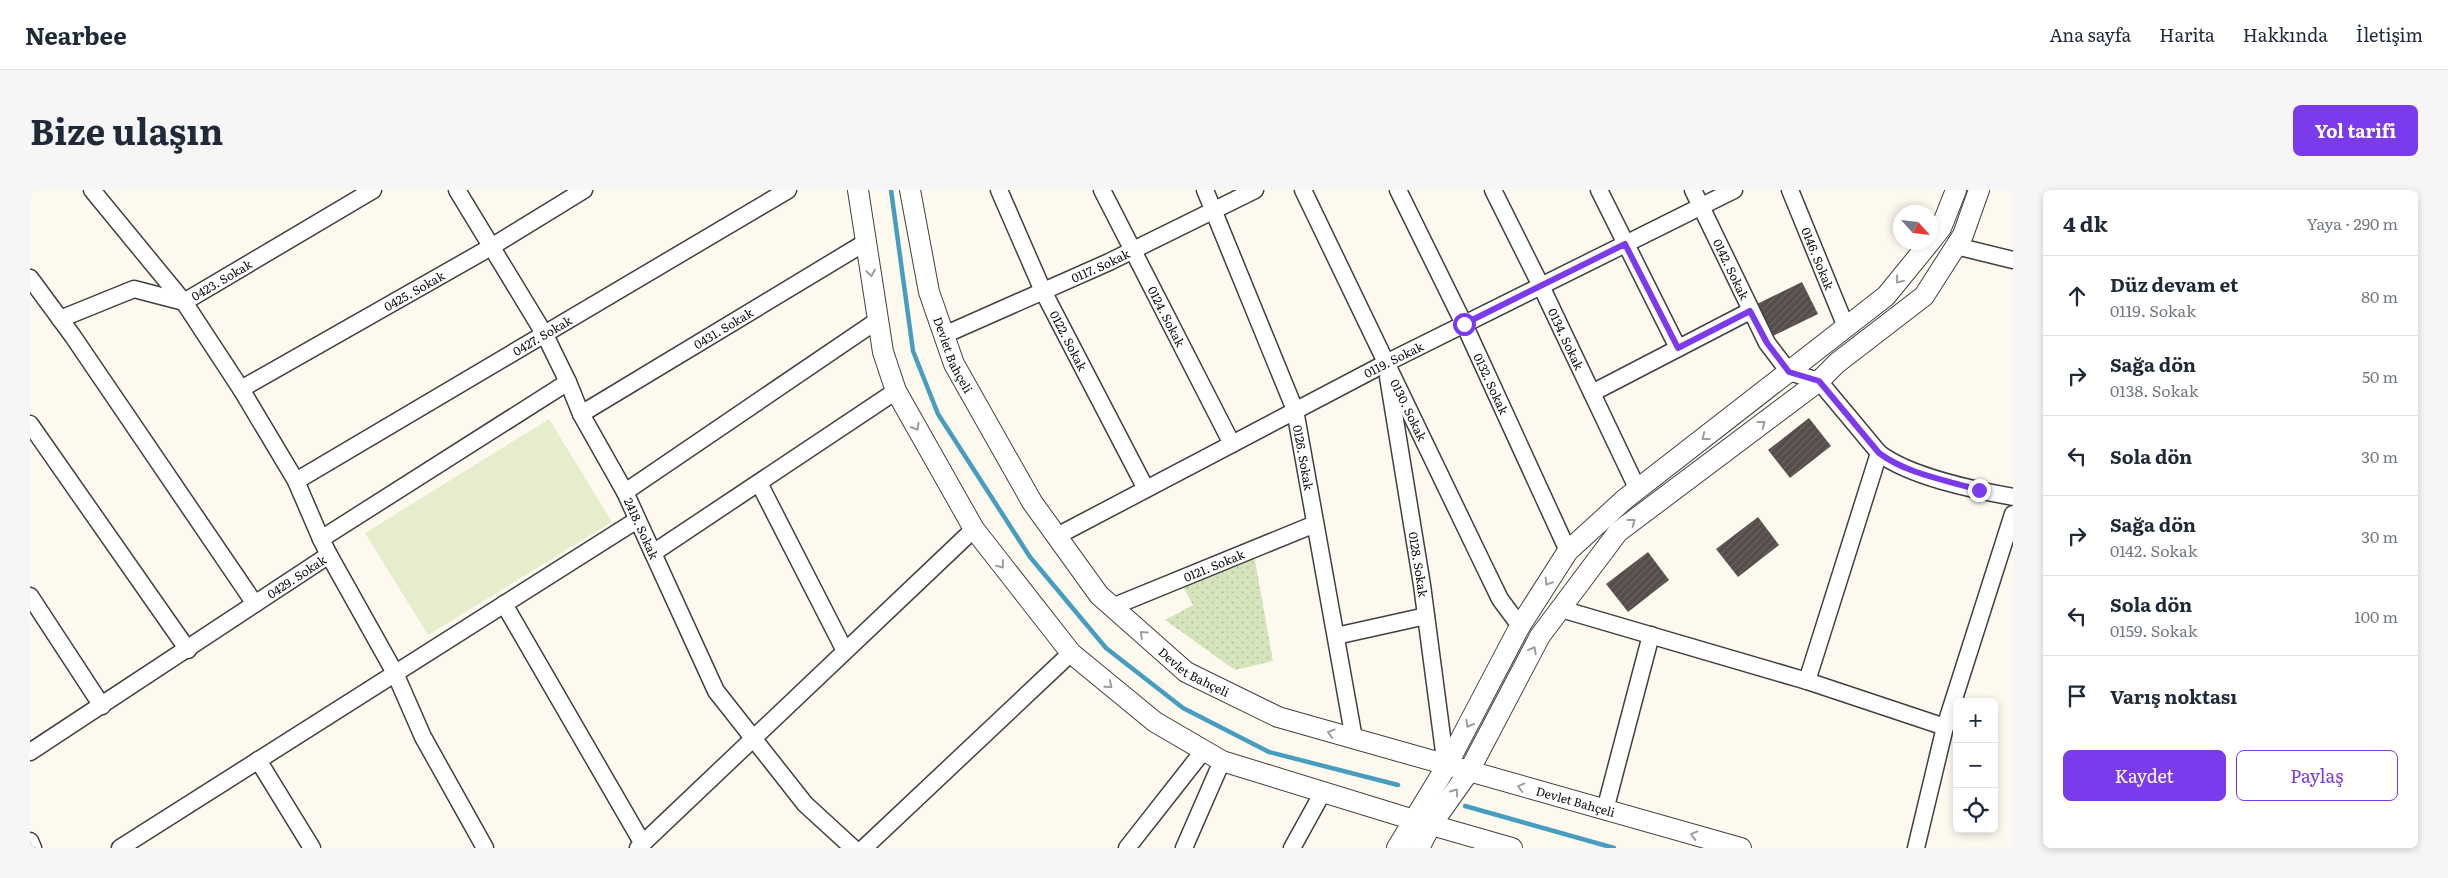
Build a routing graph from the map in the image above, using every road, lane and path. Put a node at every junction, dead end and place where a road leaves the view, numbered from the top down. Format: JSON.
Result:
{"nodes":[{"id":1,"x":92,"y":190,"type":"edge"},
{"id":2,"x":373,"y":190,"type":"edge"},
{"id":3,"x":457,"y":190,"type":"edge"},
{"id":4,"x":584,"y":190,"type":"edge"},
{"id":5,"x":788,"y":190,"type":"edge"},
{"id":6,"x":858,"y":190,"type":"edge"},
{"id":7,"x":910,"y":190,"type":"edge"},
{"id":8,"x":999,"y":190,"type":"edge"},
{"id":9,"x":1102,"y":190,"type":"edge"},
{"id":10,"x":1205,"y":190,"type":"edge"},
{"id":11,"x":1254,"y":190,"type":"edge"},
{"id":12,"x":1303,"y":190,"type":"edge"},
{"id":13,"x":1398,"y":190,"type":"edge"},
{"id":14,"x":1493,"y":190,"type":"edge"},
{"id":15,"x":1599,"y":190,"type":"edge"},
{"id":16,"x":1693,"y":190,"type":"edge"},
{"id":17,"x":1734,"y":190,"type":"edge"},
{"id":18,"x":1790,"y":190,"type":"edge"},
{"id":19,"x":1956,"y":190,"type":"edge"},
{"id":20,"x":1979,"y":190,"type":"edge"},
{"id":21,"x":1701,"y":207,"type":"junction"},
{"id":22,"x":1215,"y":210,"type":"junction"},
{"id":23,"x":1938,"y":232,"type":"edge"},
{"id":24,"x":866,"y":242,"type":"junction"},
{"id":25,"x":1625,"y":244,"type":"junction"},
{"id":26,"x":1956,"y":246,"type":"junction"},
{"id":27,"x":491,"y":247,"type":"junction"},
{"id":28,"x":1132,"y":250,"type":"junction"},
{"id":29,"x":1923,"y":250,"type":"edge"},
{"id":30,"x":2013,"y":260,"type":"edge"},
{"id":31,"x":30,"y":278,"type":"edge"},
{"id":32,"x":1541,"y":286,"type":"junction"},
{"id":33,"x":1043,"y":291,"type":"junction"},
{"id":34,"x":184,"y":302,"type":"junction"},
{"id":35,"x":1750,"y":311,"type":"junction"},
{"id":36,"x":60,"y":319,"type":"junction"},
{"id":37,"x":878,"y":320,"type":"junction"},
{"id":38,"x":1464,"y":324,"type":"junction"},
{"id":39,"x":1846,"y":327,"type":"junction"},
{"id":40,"x":944,"y":334,"type":"junction"},
{"id":41,"x":545,"y":335,"type":"junction"},
{"id":42,"x":1678,"y":348,"type":"junction"},
{"id":43,"x":1386,"y":363,"type":"junction"},
{"id":44,"x":1789,"y":372,"type":"junction"},
{"id":45,"x":1819,"y":381,"type":"junction"},
{"id":46,"x":568,"y":382,"type":"junction"},
{"id":47,"x":241,"y":389,"type":"junction"},
{"id":48,"x":896,"y":391,"type":"junction"},
{"id":49,"x":1592,"y":393,"type":"junction"},
{"id":50,"x":1295,"y":410,"type":"junction"},
{"id":51,"x":581,"y":414,"type":"junction"},
{"id":52,"x":30,"y":424,"type":"edge"},
{"id":53,"x":1232,"y":444,"type":"junction"},
{"id":54,"x":1879,"y":453,"type":"junction"},
{"id":55,"x":296,"y":481,"type":"junction"},
{"id":56,"x":759,"y":483,"type":"junction"},
{"id":57,"x":1146,"y":489,"type":"junction"},
{"id":58,"x":1638,"y":490,"type":"junction"},
{"id":59,"x":625,"y":492,"type":"junction"},
{"id":60,"x":2013,"y":497,"type":"edge"},
{"id":61,"x":2013,"y":514,"type":"edge"},
{"id":62,"x":637,"y":520,"type":"junction"},
{"id":63,"x":1316,"y":524,"type":"junction"},
{"id":64,"x":974,"y":529,"type":"junction"},
{"id":65,"x":1057,"y":536,"type":"junction"},
{"id":66,"x":322,"y":539,"type":"junction"},
{"id":67,"x":1568,"y":551,"type":"junction"},
{"id":68,"x":653,"y":553,"type":"junction"},
{"id":69,"x":329,"y":554,"type":"junction"},
{"id":70,"x":30,"y":596,"type":"edge"},
{"id":71,"x":255,"y":604,"type":"junction"},
{"id":72,"x":504,"y":604,"type":"junction"},
{"id":73,"x":1112,"y":606,"type":"junction"},
{"id":74,"x":1561,"y":609,"type":"junction"},
{"id":75,"x":1426,"y":616,"type":"junction"},
{"id":76,"x":1520,"y":626,"type":"junction"},
{"id":77,"x":1651,"y":635,"type":"junction"},
{"id":78,"x":1336,"y":636,"type":"junction"},
{"id":79,"x":188,"y":650,"type":"junction"},
{"id":80,"x":845,"y":651,"type":"junction"},
{"id":81,"x":1071,"y":653,"type":"junction"},
{"id":82,"x":395,"y":673,"type":"junction"},
{"id":83,"x":1806,"y":682,"type":"junction"},
{"id":84,"x":102,"y":706,"type":"junction"},
{"id":85,"x":1945,"y":727,"type":"junction"},
{"id":86,"x":753,"y":738,"type":"junction"},
{"id":87,"x":1354,"y":740,"type":"junction"},
{"id":88,"x":1204,"y":750,"type":"junction"},
{"id":89,"x":30,"y":752,"type":"edge"},
{"id":90,"x":258,"y":760,"type":"junction"},
{"id":91,"x":1222,"y":761,"type":"junction"},
{"id":92,"x":1446,"y":766,"type":"junction"},
{"id":93,"x":1468,"y":773,"type":"junction"},
{"id":94,"x":1324,"y":792,"type":"junction"},
{"id":95,"x":1605,"y":810,"type":"junction"},
{"id":96,"x":1423,"y":823,"type":"junction"},
{"id":97,"x":30,"y":842,"type":"edge"},
{"id":98,"x":1491,"y":845,"type":"edge"},
{"id":99,"x":641,"y":846,"type":"edge"},
{"id":100,"x":33,"y":848,"type":"edge"},
{"id":101,"x":120,"y":848,"type":"edge"},
{"id":102,"x":312,"y":848,"type":"edge"},
{"id":103,"x":484,"y":848,"type":"edge"},
{"id":104,"x":853,"y":848,"type":"edge"},
{"id":105,"x":864,"y":848,"type":"edge"},
{"id":106,"x":1127,"y":848,"type":"edge"},
{"id":107,"x":1184,"y":848,"type":"edge"},
{"id":108,"x":1292,"y":848,"type":"edge"},
{"id":109,"x":1396,"y":848,"type":"edge"},
{"id":110,"x":1420,"y":848,"type":"edge"},
{"id":111,"x":1512,"y":848,"type":"edge"},
{"id":112,"x":1741,"y":848,"type":"edge"},
{"id":113,"x":1916,"y":848,"type":"edge"}],
"edges":[{"from":1,"to":34,"type":"street"},
{"from":2,"to":34,"type":"street","name":"0423. Sokak"},
{"from":3,"to":27,"type":"street","name":"2418. Sokak"},
{"from":4,"to":27,"type":"street","name":"0425. Sokak"},
{"from":5,"to":41,"type":"street","name":"0427. Sokak"},
{"from":6,"to":24,"type":"street"},
{"from":7,"to":40,"type":"street","name":"Devlet Bahçeli"},
{"from":8,"to":33,"type":"street","name":"0122. Sokak"},
{"from":9,"to":28,"type":"street","name":"0124. Sokak"},
{"from":10,"to":22,"type":"street","name":"0126. Sokak"},
{"from":11,"to":22,"type":"street","name":"0117. Sokak"},
{"from":12,"to":43,"type":"street","name":"0130. Sokak"},
{"from":13,"to":38,"type":"street","name":"0132. Sokak"},
{"from":14,"to":32,"type":"street","name":"0134. Sokak"},
{"from":15,"to":25,"type":"street"},
{"from":16,"to":21,"type":"street","name":"0142. Sokak"},
{"from":17,"to":21,"type":"street","name":"0119. Sokak"},
{"from":18,"to":39,"type":"street","name":"0146. Sokak"},
{"from":19,"to":23,"type":"street"},
{"from":20,"to":26,"type":"street"},
{"from":21,"to":25,"type":"street","name":"0119. Sokak"},
{"from":21,"to":35,"type":"street","name":"0142. Sokak"},
{"from":22,"to":28,"type":"street","name":"0117. Sokak"},
{"from":22,"to":50,"type":"street","name":"0126. Sokak"},
{"from":24,"to":37,"type":"street","one_way":true},
{"from":24,"to":51,"type":"street","name":"0431. Sokak"},
{"from":25,"to":32,"type":"street","name":"0119. Sokak"},
{"from":25,"to":42,"type":"street"},
{"from":26,"to":30,"type":"street"},
{"from":26,"to":45,"type":"street"},
{"from":27,"to":41,"type":"street","name":"2418. Sokak"},
{"from":27,"to":47,"type":"street","name":"0425. Sokak"},
{"from":28,"to":33,"type":"street","name":"0117. Sokak"},
{"from":28,"to":53,"type":"street","name":"0124. Sokak"},
{"from":29,"to":39,"type":"street","one_way":true},
{"from":31,"to":36,"type":"street"},
{"from":32,"to":38,"type":"street","name":"0119. Sokak"},
{"from":32,"to":49,"type":"street","name":"0134. Sokak"},
{"from":33,"to":40,"type":"street","name":"0117. Sokak"},
{"from":33,"to":57,"type":"street","name":"0122. Sokak"},
{"from":34,"to":36,"type":"street","name":"0423. Sokak"},
{"from":34,"to":47,"type":"street"},
{"from":35,"to":42,"type":"street"},
{"from":35,"to":44,"type":"street","name":"0142. Sokak"},
{"from":36,"to":71,"type":"street"},
{"from":37,"to":48,"type":"street"},
{"from":37,"to":59,"type":"street"},
{"from":38,"to":43,"type":"street","name":"0119. Sokak"},
{"from":38,"to":67,"type":"street","name":"0132. Sokak"},
{"from":39,"to":44,"type":"street"},
{"from":40,"to":65,"type":"street","name":"Devlet Bahçeli"},
{"from":41,"to":46,"type":"street","name":"2418. Sokak"},
{"from":41,"to":55,"type":"street","name":"0427. Sokak"},
{"from":42,"to":49,"type":"street"},
{"from":43,"to":50,"type":"street","name":"0119. Sokak"},
{"from":43,"to":75,"type":"street","name":"0128. Sokak"},
{"from":43,"to":76,"type":"street","name":"0130. Sokak"},
{"from":44,"to":45,"type":"street"},
{"from":44,"to":58,"type":"street","one_way":true},
{"from":45,"to":54,"type":"street"},
{"from":74,"to":45,"type":"street","one_way":true},
{"from":46,"to":51,"type":"street","name":"2418. Sokak"},
{"from":46,"to":66,"type":"street","name":"0429. Sokak"},
{"from":47,"to":55,"type":"street"},
{"from":48,"to":56,"type":"street"},
{"from":48,"to":64,"type":"street","one_way":true},
{"from":49,"to":58,"type":"street","name":"0134. Sokak"},
{"from":50,"to":53,"type":"street","name":"0119. Sokak"},
{"from":50,"to":63,"type":"street","name":"0126. Sokak"},
{"from":51,"to":59,"type":"street","name":"2418. Sokak"},
{"from":52,"to":79,"type":"street"},
{"from":53,"to":57,"type":"street","name":"0119. Sokak"},
{"from":54,"to":60,"type":"street"},
{"from":54,"to":83,"type":"street"},
{"from":55,"to":66,"type":"street"},
{"from":56,"to":68,"type":"street"},
{"from":56,"to":80,"type":"street"},
{"from":57,"to":65,"type":"street","name":"0119. Sokak"},
{"from":58,"to":67,"type":"street"},
{"from":59,"to":62,"type":"street","name":"2418. Sokak"},
{"from":61,"to":85,"type":"street"},
{"from":62,"to":68,"type":"street","name":"2418. Sokak"},
{"from":62,"to":72,"type":"street"},
{"from":63,"to":73,"type":"street","name":"0121. Sokak"},
{"from":63,"to":78,"type":"street","name":"0126. Sokak"},
{"from":64,"to":80,"type":"street"},
{"from":64,"to":81,"type":"street","one_way":true},
{"from":65,"to":73,"type":"street","name":"Devlet Bahçeli"},
{"from":66,"to":69,"type":"street","name":"0429. Sokak"},
{"from":67,"to":76,"type":"street","one_way":true},
{"from":68,"to":86,"type":"street","name":"2418. Sokak"},
{"from":69,"to":71,"type":"street","name":"0429. Sokak"},
{"from":69,"to":82,"type":"street"},
{"from":70,"to":84,"type":"street"},
{"from":71,"to":79,"type":"street","name":"0429. Sokak"},
{"from":72,"to":82,"type":"street"},
{"from":72,"to":99,"type":"street"},
{"from":87,"to":73,"type":"street","name":"Devlet Bahçeli","one_way":true},
{"from":74,"to":77,"type":"street"},
{"from":93,"to":74,"type":"street","one_way":true},
{"from":75,"to":78,"type":"street"},
{"from":75,"to":92,"type":"street","name":"0128. Sokak"},
{"from":76,"to":92,"type":"street","one_way":true},
{"from":77,"to":83,"type":"street"},
{"from":77,"to":95,"type":"street"},
{"from":78,"to":87,"type":"street","name":"0126. Sokak"},
{"from":79,"to":84,"type":"street","name":"0429. Sokak"},
{"from":80,"to":86,"type":"street"},
{"from":81,"to":88,"type":"street","one_way":true},
{"from":81,"to":105,"type":"street"},
{"from":82,"to":90,"type":"street"},
{"from":82,"to":103,"type":"street"},
{"from":83,"to":85,"type":"street"},
{"from":84,"to":89,"type":"street","name":"0429. Sokak"},
{"from":85,"to":113,"type":"street"},
{"from":86,"to":99,"type":"street"},
{"from":86,"to":104,"type":"street","name":"2418. Sokak"},
{"from":87,"to":92,"type":"street","name":"Devlet Bahçeli"},
{"from":88,"to":91,"type":"street"},
{"from":88,"to":106,"type":"street"},
{"from":90,"to":101,"type":"street"},
{"from":90,"to":102,"type":"street"},
{"from":91,"to":94,"type":"street"},
{"from":91,"to":107,"type":"street"},
{"from":92,"to":93,"type":"street","name":"Devlet Bahçeli"},
{"from":92,"to":96,"type":"street"},
{"from":95,"to":93,"type":"street","name":"Devlet Bahçeli","one_way":true},
{"from":96,"to":93,"type":"street","one_way":true},
{"from":94,"to":96,"type":"street"},
{"from":94,"to":108,"type":"street"},
{"from":112,"to":95,"type":"street","name":"Devlet Bahçeli","one_way":true},
{"from":96,"to":98,"type":"street"},
{"from":96,"to":109,"type":"street"},
{"from":96,"to":110,"type":"street"},
{"from":97,"to":100,"type":"street"},
{"from":98,"to":111,"type":"street"}]}
